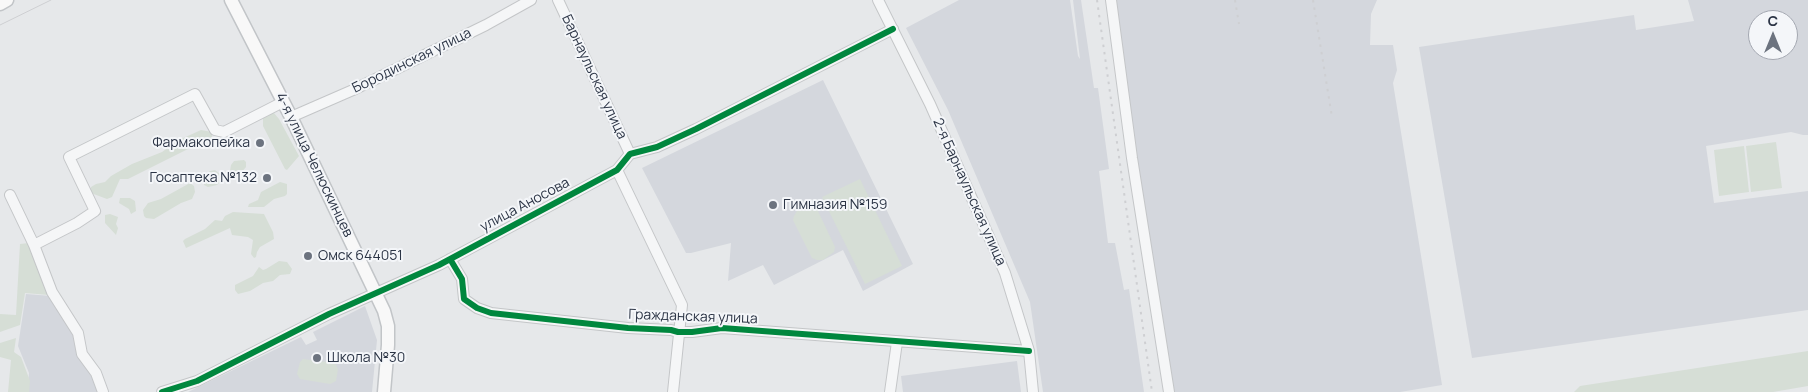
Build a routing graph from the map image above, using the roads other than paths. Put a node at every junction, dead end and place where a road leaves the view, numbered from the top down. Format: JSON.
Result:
{"nodes":[{"id":1,"x":7,"y":0,"type":"edge"},
{"id":2,"x":231,"y":0,"type":"edge"},
{"id":3,"x":531,"y":0,"type":"edge"},
{"id":4,"x":558,"y":0,"type":"edge"},
{"id":5,"x":878,"y":0,"type":"edge"},
{"id":6,"x":1111,"y":0,"type":"edge"},
{"id":7,"x":0,"y":4,"type":"edge"},
{"id":8,"x":893,"y":29,"type":"junction"},
{"id":9,"x":283,"y":102,"type":"junction"},
{"id":10,"x":291,"y":117,"type":"junction"},
{"id":11,"x":630,"y":154,"type":"junction"},
{"id":12,"x":617,"y":170,"type":"junction"},
{"id":13,"x":10,"y":195,"type":"dead end"},
{"id":14,"x":34,"y":245,"type":"junction"},
{"id":15,"x":450,"y":259,"type":"junction"},
{"id":16,"x":376,"y":293,"type":"junction"},
{"id":17,"x":678,"y":332,"type":"junction"},
{"id":18,"x":897,"y":342,"type":"junction"},
{"id":19,"x":1029,"y":351,"type":"junction"},
{"id":20,"x":103,"y":392,"type":"edge"},
{"id":21,"x":162,"y":392,"type":"edge"},
{"id":22,"x":384,"y":392,"type":"edge"},
{"id":23,"x":673,"y":392,"type":"edge"},
{"id":24,"x":890,"y":392,"type":"edge"},
{"id":25,"x":1034,"y":392,"type":"edge"},
{"id":26,"x":1169,"y":392,"type":"edge"}],
"edges":[{"from":1,"to":7,"type":"main road"},
{"from":2,"to":9,"type":"main road","name":"4-я улица Челюскинцев"},
{"from":3,"to":10,"type":"street","name":"Бородинская улица"},
{"from":4,"to":11,"type":"street","name":"Барнаульская улица"},
{"from":5,"to":8,"type":"street","name":"2-я Барнаульская улица"},
{"from":6,"to":26,"type":"street"},
{"from":8,"to":11,"type":"street"},
{"from":8,"to":19,"type":"street","name":"2-я Барнаульская улица"},
{"from":9,"to":10,"type":"main road","name":"4-я улица Челюскинцев"},
{"from":9,"to":14,"type":"street"},
{"from":10,"to":16,"type":"main road","name":"4-я улица Челюскинцев"},
{"from":11,"to":12,"type":"street","name":"улица Аносова"},
{"from":12,"to":15,"type":"street","name":"улица Аносова"},
{"from":12,"to":17,"type":"street"},
{"from":13,"to":14,"type":"street"},
{"from":14,"to":20,"type":"street"},
{"from":15,"to":16,"type":"street","name":"улица Аносова"},
{"from":15,"to":17,"type":"street","name":"Гражданская улица"},
{"from":16,"to":21,"type":"street","name":"улица Аносова"},
{"from":16,"to":22,"type":"main road","name":"4-я улица Челюскинцев"},
{"from":17,"to":18,"type":"street","name":"Гражданская улица"},
{"from":17,"to":23,"type":"street"},
{"from":18,"to":19,"type":"street","name":"Гражданская улица"},
{"from":18,"to":24,"type":"street"},
{"from":19,"to":25,"type":"street","name":"2-я Барнаульская улица"}]}
